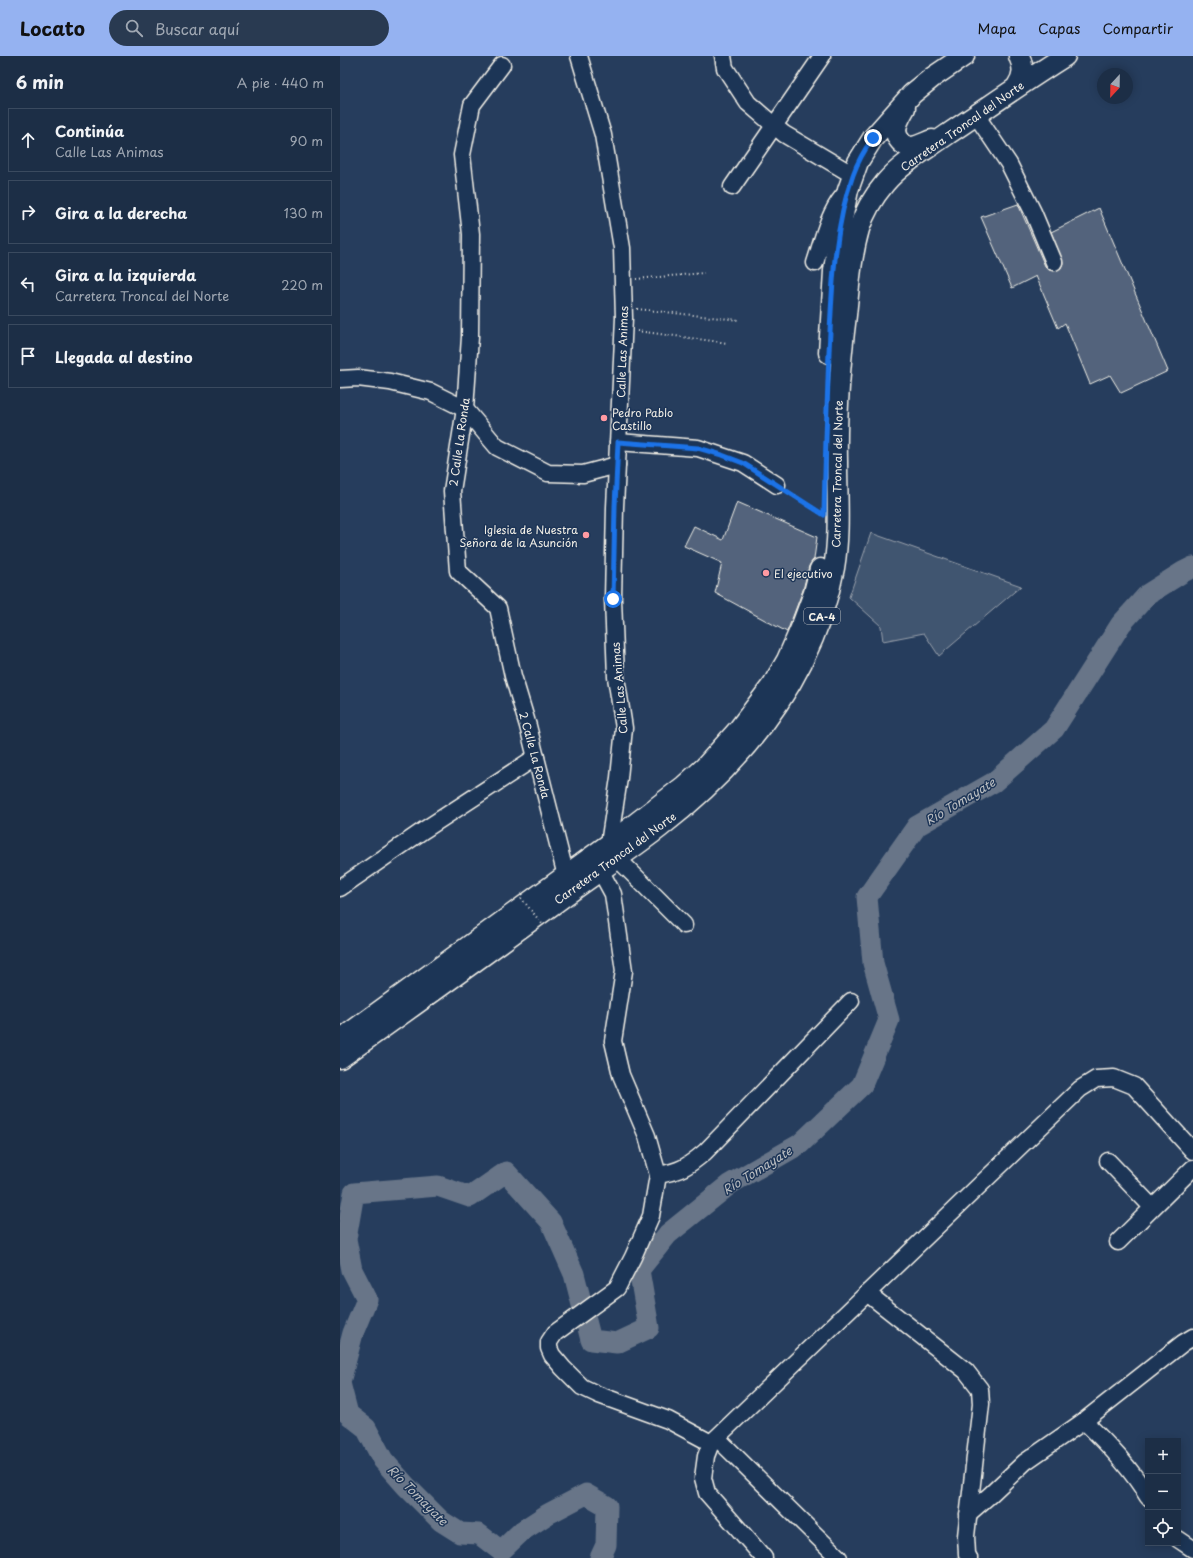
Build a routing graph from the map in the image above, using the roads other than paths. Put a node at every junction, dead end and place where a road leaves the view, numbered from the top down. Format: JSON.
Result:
{"nodes":[{"id":1,"x":579,"y":56,"type":"edge"},
{"id":2,"x":723,"y":56,"type":"edge"},
{"id":3,"x":822,"y":56,"type":"edge"},
{"id":4,"x":964,"y":56,"type":"edge"},
{"id":5,"x":1019,"y":56,"type":"edge"},
{"id":6,"x":1065,"y":56,"type":"edge"},
{"id":7,"x":502,"y":65,"type":"dead end"},
{"id":8,"x":1018,"y":86,"type":"junction"},
{"id":9,"x":912,"y":94,"type":"junction"},
{"id":10,"x":976,"y":115,"type":"junction"},
{"id":11,"x":774,"y":126,"type":"junction"},
{"id":12,"x":948,"y":134,"type":"junction"},
{"id":13,"x":850,"y":183,"type":"junction"},
{"id":14,"x":732,"y":187,"type":"dead end"},
{"id":15,"x":1054,"y":262,"type":"dead end"},
{"id":16,"x":814,"y":263,"type":"dead end"},
{"id":17,"x":340,"y":379,"type":"edge"},
{"id":18,"x":465,"y":409,"type":"junction"},
{"id":19,"x":618,"y":442,"type":"junction"},
{"id":20,"x":617,"y":464,"type":"junction"},
{"id":21,"x":777,"y":485,"type":"road end"},
{"id":22,"x":536,"y":757,"type":"junction"},
{"id":23,"x":613,"y":851,"type":"junction"},
{"id":24,"x":600,"y":870,"type":"junction"},
{"id":25,"x":566,"y":876,"type":"junction"},
{"id":26,"x":340,"y":888,"type":"edge"},
{"id":27,"x":684,"y":925,"type":"dead end"},
{"id":28,"x":852,"y":1001,"type":"dead end"},
{"id":29,"x":340,"y":1040,"type":"edge"},
{"id":30,"x":340,"y":1058,"type":"edge"},
{"id":31,"x":1193,"y":1151,"type":"edge"},
{"id":32,"x":1108,"y":1161,"type":"dead end"},
{"id":33,"x":1193,"y":1168,"type":"edge"},
{"id":34,"x":658,"y":1175,"type":"junction"},
{"id":35,"x":1152,"y":1207,"type":"junction"},
{"id":36,"x":1118,"y":1242,"type":"dead end"},
{"id":37,"x":868,"y":1292,"type":"junction"},
{"id":38,"x":1193,"y":1337,"type":"edge"},
{"id":39,"x":1084,"y":1421,"type":"junction"},
{"id":40,"x":714,"y":1440,"type":"junction"},
{"id":41,"x":1145,"y":1492,"type":"edge"},
{"id":42,"x":968,"y":1514,"type":"junction"},
{"id":43,"x":1181,"y":1541,"type":"edge"},
{"id":44,"x":1193,"y":1549,"type":"edge"},
{"id":45,"x":764,"y":1558,"type":"edge"},
{"id":46,"x":839,"y":1558,"type":"edge"},
{"id":47,"x":969,"y":1558,"type":"edge"}],
"edges":[{"from":1,"to":19,"type":"street","name":"Calle Las Animas"},
{"from":2,"to":11,"type":"street"},
{"from":3,"to":11,"type":"street"},
{"from":4,"to":9,"type":"main road","name":"Carretera Troncal del Norte","number":"CA-4"},
{"from":5,"to":8,"type":"main road"},
{"from":6,"to":8,"type":"main road","name":"Carretera Troncal del Norte","number":"CA-4"},
{"from":7,"to":18,"type":"street","name":"2 Calle La Ronda"},
{"from":8,"to":10,"type":"main road","name":"Carretera Troncal del Norte","number":"CA-4"},
{"from":9,"to":12,"type":"main road"},
{"from":9,"to":13,"type":"main road","name":"Carretera Troncal del Norte","number":"CA-4"},
{"from":10,"to":12,"type":"main road","name":"Carretera Troncal del Norte","number":"CA-4"},
{"from":10,"to":15,"type":"street"},
{"from":11,"to":13,"type":"street"},
{"from":11,"to":14,"type":"street"},
{"from":12,"to":23,"type":"main road","name":"Carretera Troncal del Norte","number":"CA-4"},
{"from":13,"to":16,"type":"street"},
{"from":13,"to":23,"type":"main road","name":"Carretera Troncal del Norte","number":"CA-4"},
{"from":17,"to":18,"type":"street"},
{"from":18,"to":20,"type":"street"},
{"from":18,"to":22,"type":"street","name":"2 Calle La Ronda"},
{"from":19,"to":20,"type":"street","name":"Calle Las Animas"},
{"from":19,"to":21,"type":"street"},
{"from":20,"to":23,"type":"street","name":"Calle Las Animas"},
{"from":22,"to":25,"type":"street","name":"2 Calle La Ronda"},
{"from":22,"to":26,"type":"street"},
{"from":23,"to":24,"type":"main road","name":"Carretera Troncal del Norte","number":"CA-4"},
{"from":23,"to":25,"type":"main road","name":"Carretera Troncal del Norte","number":"CA-4"},
{"from":23,"to":27,"type":"street"},
{"from":24,"to":30,"type":"main road","name":"Carretera Troncal del Norte","number":"CA-4"},
{"from":24,"to":34,"type":"street"},
{"from":25,"to":29,"type":"main road","name":"Carretera Troncal del Norte","number":"CA-4"},
{"from":28,"to":34,"type":"street"},
{"from":31,"to":37,"type":"street"},
{"from":32,"to":35,"type":"street"},
{"from":33,"to":35,"type":"street"},
{"from":34,"to":40,"type":"street"},
{"from":35,"to":36,"type":"street"},
{"from":37,"to":40,"type":"street"},
{"from":37,"to":42,"type":"street"},
{"from":38,"to":39,"type":"street"},
{"from":39,"to":41,"type":"street"},
{"from":39,"to":42,"type":"street"},
{"from":40,"to":45,"type":"street"},
{"from":40,"to":46,"type":"street"},
{"from":42,"to":47,"type":"street"},
{"from":43,"to":44,"type":"street"}]}
